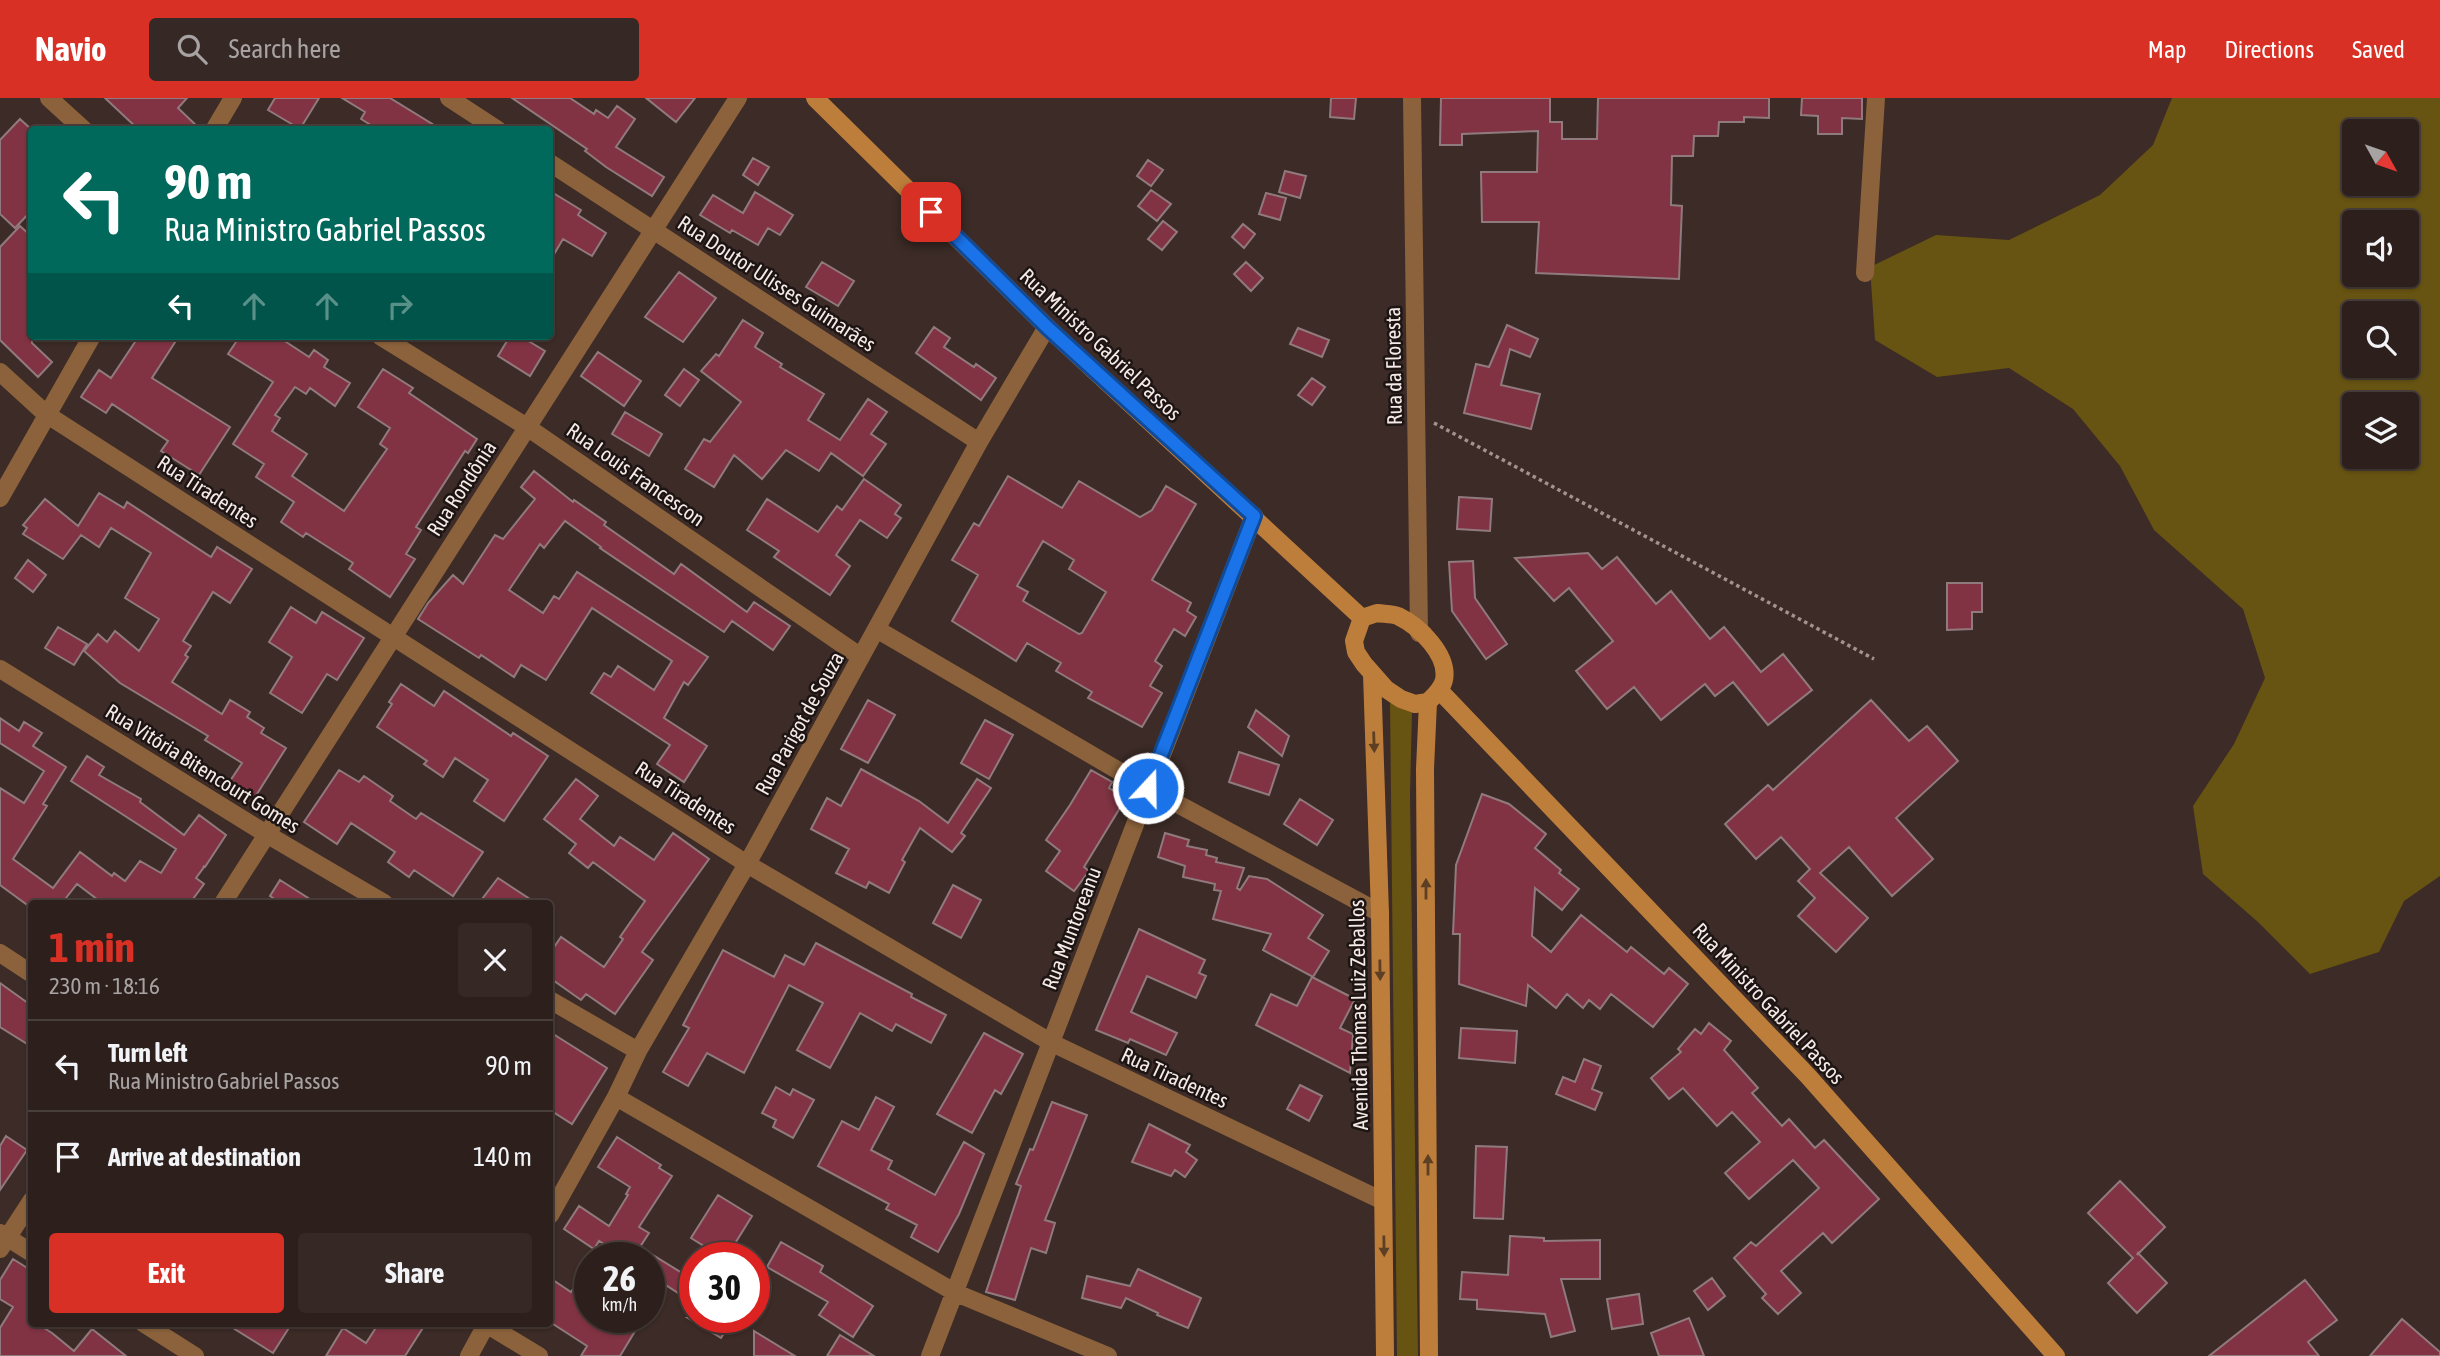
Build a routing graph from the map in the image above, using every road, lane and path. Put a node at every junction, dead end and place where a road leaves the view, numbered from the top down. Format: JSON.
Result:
{"nodes":[{"id":1,"x":49,"y":98,"type":"edge"},
{"id":2,"x":233,"y":98,"type":"edge"},
{"id":3,"x":449,"y":98,"type":"edge"},
{"id":4,"x":738,"y":98,"type":"edge"},
{"id":5,"x":815,"y":98,"type":"edge"},
{"id":6,"x":1412,"y":98,"type":"edge"},
{"id":7,"x":1876,"y":98,"type":"edge"},
{"id":8,"x":80,"y":126,"type":"edge"},
{"id":9,"x":216,"y":126,"type":"edge"},
{"id":10,"x":492,"y":126,"type":"edge"},
{"id":11,"x":553,"y":165,"type":"edge"},
{"id":12,"x":653,"y":229,"type":"junction"},
{"id":13,"x":1865,"y":273,"type":"dead end"},
{"id":14,"x":1047,"y":327,"type":"junction"},
{"id":15,"x":90,"y":340,"type":"edge"},
{"id":16,"x":386,"y":340,"type":"edge"},
{"id":17,"x":0,"y":372,"type":"edge"},
{"id":18,"x":46,"y":414,"type":"junction"},
{"id":19,"x":1417,"y":414,"type":"junction"},
{"id":20,"x":527,"y":427,"type":"junction"},
{"id":21,"x":979,"y":442,"type":"junction"},
{"id":22,"x":0,"y":498,"type":"edge"},
{"id":23,"x":1254,"y":516,"type":"junction"},
{"id":24,"x":1362,"y":618,"type":"junction"},
{"id":25,"x":878,"y":630,"type":"junction"},
{"id":26,"x":1419,"y":633,"type":"junction"},
{"id":27,"x":393,"y":636,"type":"junction"},
{"id":28,"x":861,"y":657,"type":"junction"},
{"id":29,"x":1874,"y":659,"type":"dead end"},
{"id":30,"x":0,"y":669,"type":"edge"},
{"id":31,"x":1372,"y":674,"type":"junction"},
{"id":32,"x":1433,"y":696,"type":"junction"},
{"id":33,"x":1148,"y":788,"type":"junction"},
{"id":34,"x":268,"y":835,"type":"junction"},
{"id":35,"x":747,"y":864,"type":"junction"},
{"id":36,"x":225,"y":900,"type":"edge"},
{"id":37,"x":379,"y":900,"type":"edge"},
{"id":38,"x":1380,"y":912,"type":"junction"},
{"id":39,"x":0,"y":953,"type":"edge"},
{"id":40,"x":28,"y":971,"type":"edge"},
{"id":41,"x":553,"y":1002,"type":"edge"},
{"id":42,"x":1052,"y":1043,"type":"junction"},
{"id":43,"x":638,"y":1051,"type":"junction"},
{"id":44,"x":616,"y":1097,"type":"junction"},
{"id":45,"x":1383,"y":1201,"type":"junction"},
{"id":46,"x":28,"y":1205,"type":"edge"},
{"id":47,"x":553,"y":1209,"type":"edge"},
{"id":48,"x":2,"y":1240,"type":"edge"},
{"id":49,"x":28,"y":1251,"type":"edge"},
{"id":50,"x":956,"y":1293,"type":"junction"},
{"id":51,"x":149,"y":1327,"type":"edge"},
{"id":52,"x":484,"y":1327,"type":"edge"},
{"id":53,"x":491,"y":1327,"type":"edge"},
{"id":54,"x":195,"y":1356,"type":"edge"},
{"id":55,"x":469,"y":1356,"type":"edge"},
{"id":56,"x":539,"y":1356,"type":"edge"},
{"id":57,"x":930,"y":1356,"type":"edge"},
{"id":58,"x":1108,"y":1356,"type":"edge"},
{"id":59,"x":1385,"y":1356,"type":"edge"},
{"id":60,"x":1429,"y":1356,"type":"edge"},
{"id":61,"x":2056,"y":1356,"type":"edge"}],
"edges":[{"from":1,"to":8,"type":"street"},
{"from":2,"to":9,"type":"street"},
{"from":3,"to":10,"type":"street"},
{"from":4,"to":12,"type":"street","name":"Rua Rondônia"},
{"from":5,"to":14,"type":"main road","name":"Rua Ministro Gabriel Passos"},
{"from":6,"to":19,"type":"street","name":"Rua da Floresta"},
{"from":7,"to":13,"type":"street"},
{"from":11,"to":12,"type":"street","name":"Rua Doutor Ulisses Guimarães"},
{"from":12,"to":20,"type":"street","name":"Rua Rondônia"},
{"from":12,"to":21,"type":"street","name":"Rua Doutor Ulisses Guimarães"},
{"from":14,"to":21,"type":"street","name":"Rua Parigot de Souza"},
{"from":14,"to":23,"type":"main road","name":"Rua Ministro Gabriel Passos"},
{"from":15,"to":18,"type":"street"},
{"from":16,"to":20,"type":"street","name":"Rua Louis Francescon"},
{"from":17,"to":18,"type":"street","name":"Rua Tiradentes"},
{"from":18,"to":22,"type":"street"},
{"from":18,"to":27,"type":"street","name":"Rua Tiradentes"},
{"from":19,"to":26,"type":"street","name":"Rua da Floresta"},
{"from":19,"to":29,"type":"path"},
{"from":20,"to":27,"type":"street","name":"Rua Rondônia"},
{"from":20,"to":28,"type":"street","name":"Rua Louis Francescon"},
{"from":21,"to":25,"type":"street","name":"Rua Parigot de Souza"},
{"from":23,"to":24,"type":"main road","name":"Rua Ministro Gabriel Passos"},
{"from":23,"to":33,"type":"street","name":"Rua Muntoreanu"},
{"from":24,"to":26,"type":"main road"},
{"from":24,"to":31,"type":"main road"},
{"from":25,"to":28,"type":"street","name":"Rua Parigot de Souza"},
{"from":25,"to":33,"type":"street"},
{"from":26,"to":32,"type":"main road"},
{"from":27,"to":34,"type":"street","name":"Rua Rondônia"},
{"from":27,"to":35,"type":"street","name":"Rua Tiradentes"},
{"from":28,"to":35,"type":"street","name":"Rua Parigot de Souza"},
{"from":30,"to":34,"type":"street","name":"Rua Vitória Bitencourt Gomes"},
{"from":31,"to":32,"type":"main road"},
{"from":31,"to":38,"type":"main road","name":"Avenida Thomas Luiz Zeballos","one_way":true},
{"from":60,"to":32,"type":"main road","one_way":true},
{"from":32,"to":61,"type":"main road","name":"Rua Ministro Gabriel Passos"},
{"from":33,"to":38,"type":"street"},
{"from":33,"to":42,"type":"street","name":"Rua Muntoreanu"},
{"from":34,"to":36,"type":"street","name":"Rua Rondônia"},
{"from":34,"to":37,"type":"street","name":"Rua Vitória Bitencourt Gomes"},
{"from":35,"to":42,"type":"street","name":"Rua Tiradentes"},
{"from":35,"to":43,"type":"street","name":"Rua Parigot de Souza"},
{"from":38,"to":45,"type":"main road","name":"Avenida Thomas Luiz Zeballos","one_way":true},
{"from":39,"to":40,"type":"street"},
{"from":41,"to":43,"type":"street"},
{"from":42,"to":45,"type":"street","name":"Rua Tiradentes"},
{"from":42,"to":50,"type":"street","name":"Rua Muntoreanu"},
{"from":43,"to":44,"type":"street","name":"Rua Parigot de Souza"},
{"from":44,"to":47,"type":"street","name":"Rua Parigot de Souza"},
{"from":44,"to":50,"type":"street"},
{"from":45,"to":59,"type":"main road","name":"Avenida Thomas Luiz Zeballos","one_way":true},
{"from":46,"to":48,"type":"street"},
{"from":48,"to":49,"type":"street"},
{"from":50,"to":57,"type":"street","name":"Rua Muntoreanu"},
{"from":50,"to":58,"type":"street"},
{"from":51,"to":54,"type":"street"},
{"from":52,"to":55,"type":"street"},
{"from":53,"to":56,"type":"street"}]}
